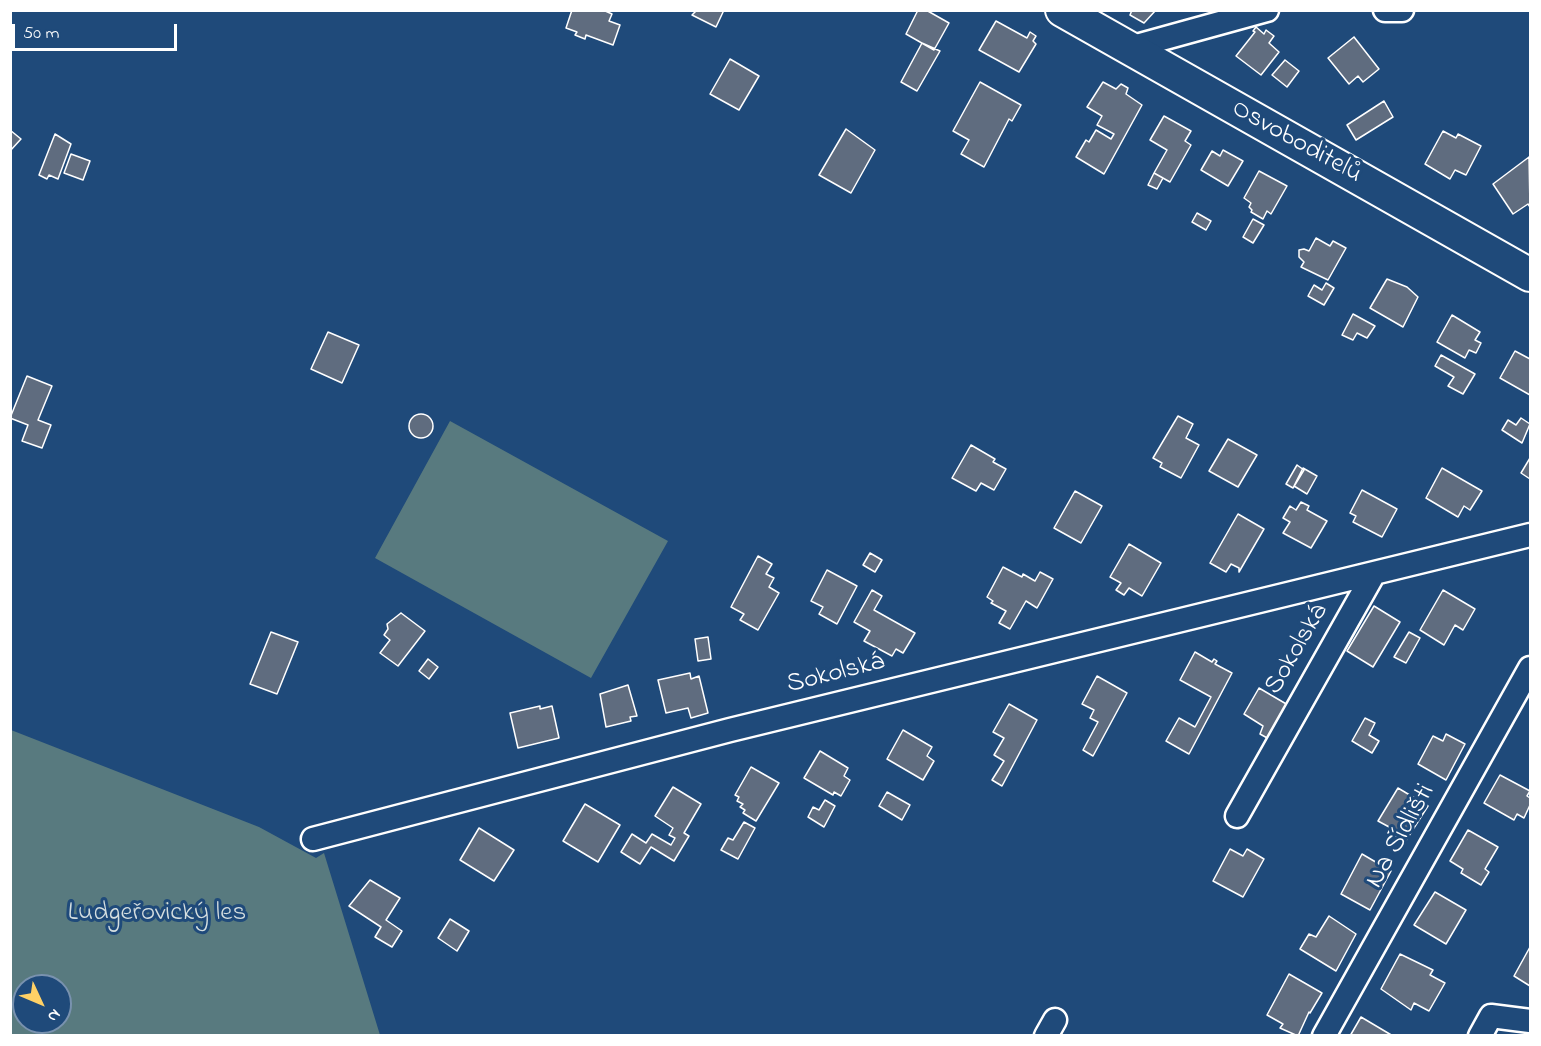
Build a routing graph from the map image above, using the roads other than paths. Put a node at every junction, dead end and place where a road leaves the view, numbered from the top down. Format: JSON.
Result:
{"nodes":[{"id":1,"x":1062,"y":10,"type":"edge"},
{"id":2,"x":1267,"y":10,"type":"edge"},
{"id":3,"x":1385,"y":10,"type":"edge"},
{"id":4,"x":1402,"y":10,"type":"edge"},
{"id":5,"x":1129,"y":48,"type":"junction"},
{"id":6,"x":1530,"y":275,"type":"edge"},
{"id":7,"x":1530,"y":535,"type":"edge"},
{"id":8,"x":1373,"y":575,"type":"junction"},
{"id":9,"x":1530,"y":668,"type":"edge"},
{"id":10,"x":1237,"y":816,"type":"dead end"},
{"id":11,"x":314,"y":839,"type":"dead end"},
{"id":12,"x":1530,"y":1021,"type":"edge"},
{"id":13,"x":1324,"y":1035,"type":"edge"},
{"id":14,"x":1480,"y":1035,"type":"edge"}],
"edges":[{"from":1,"to":5,"type":"street","name":"Osvoboditelů"},
{"from":2,"to":5,"type":"street"},
{"from":3,"to":4,"type":"street"},
{"from":5,"to":6,"type":"street","name":"Osvoboditelů"},
{"from":7,"to":8,"type":"street","name":"Sokolská"},
{"from":8,"to":10,"type":"street","name":"Sokolská"},
{"from":8,"to":11,"type":"street","name":"Sokolská"},
{"from":9,"to":13,"type":"street","name":"Na Sídlišti"},
{"from":12,"to":14,"type":"street"}]}
